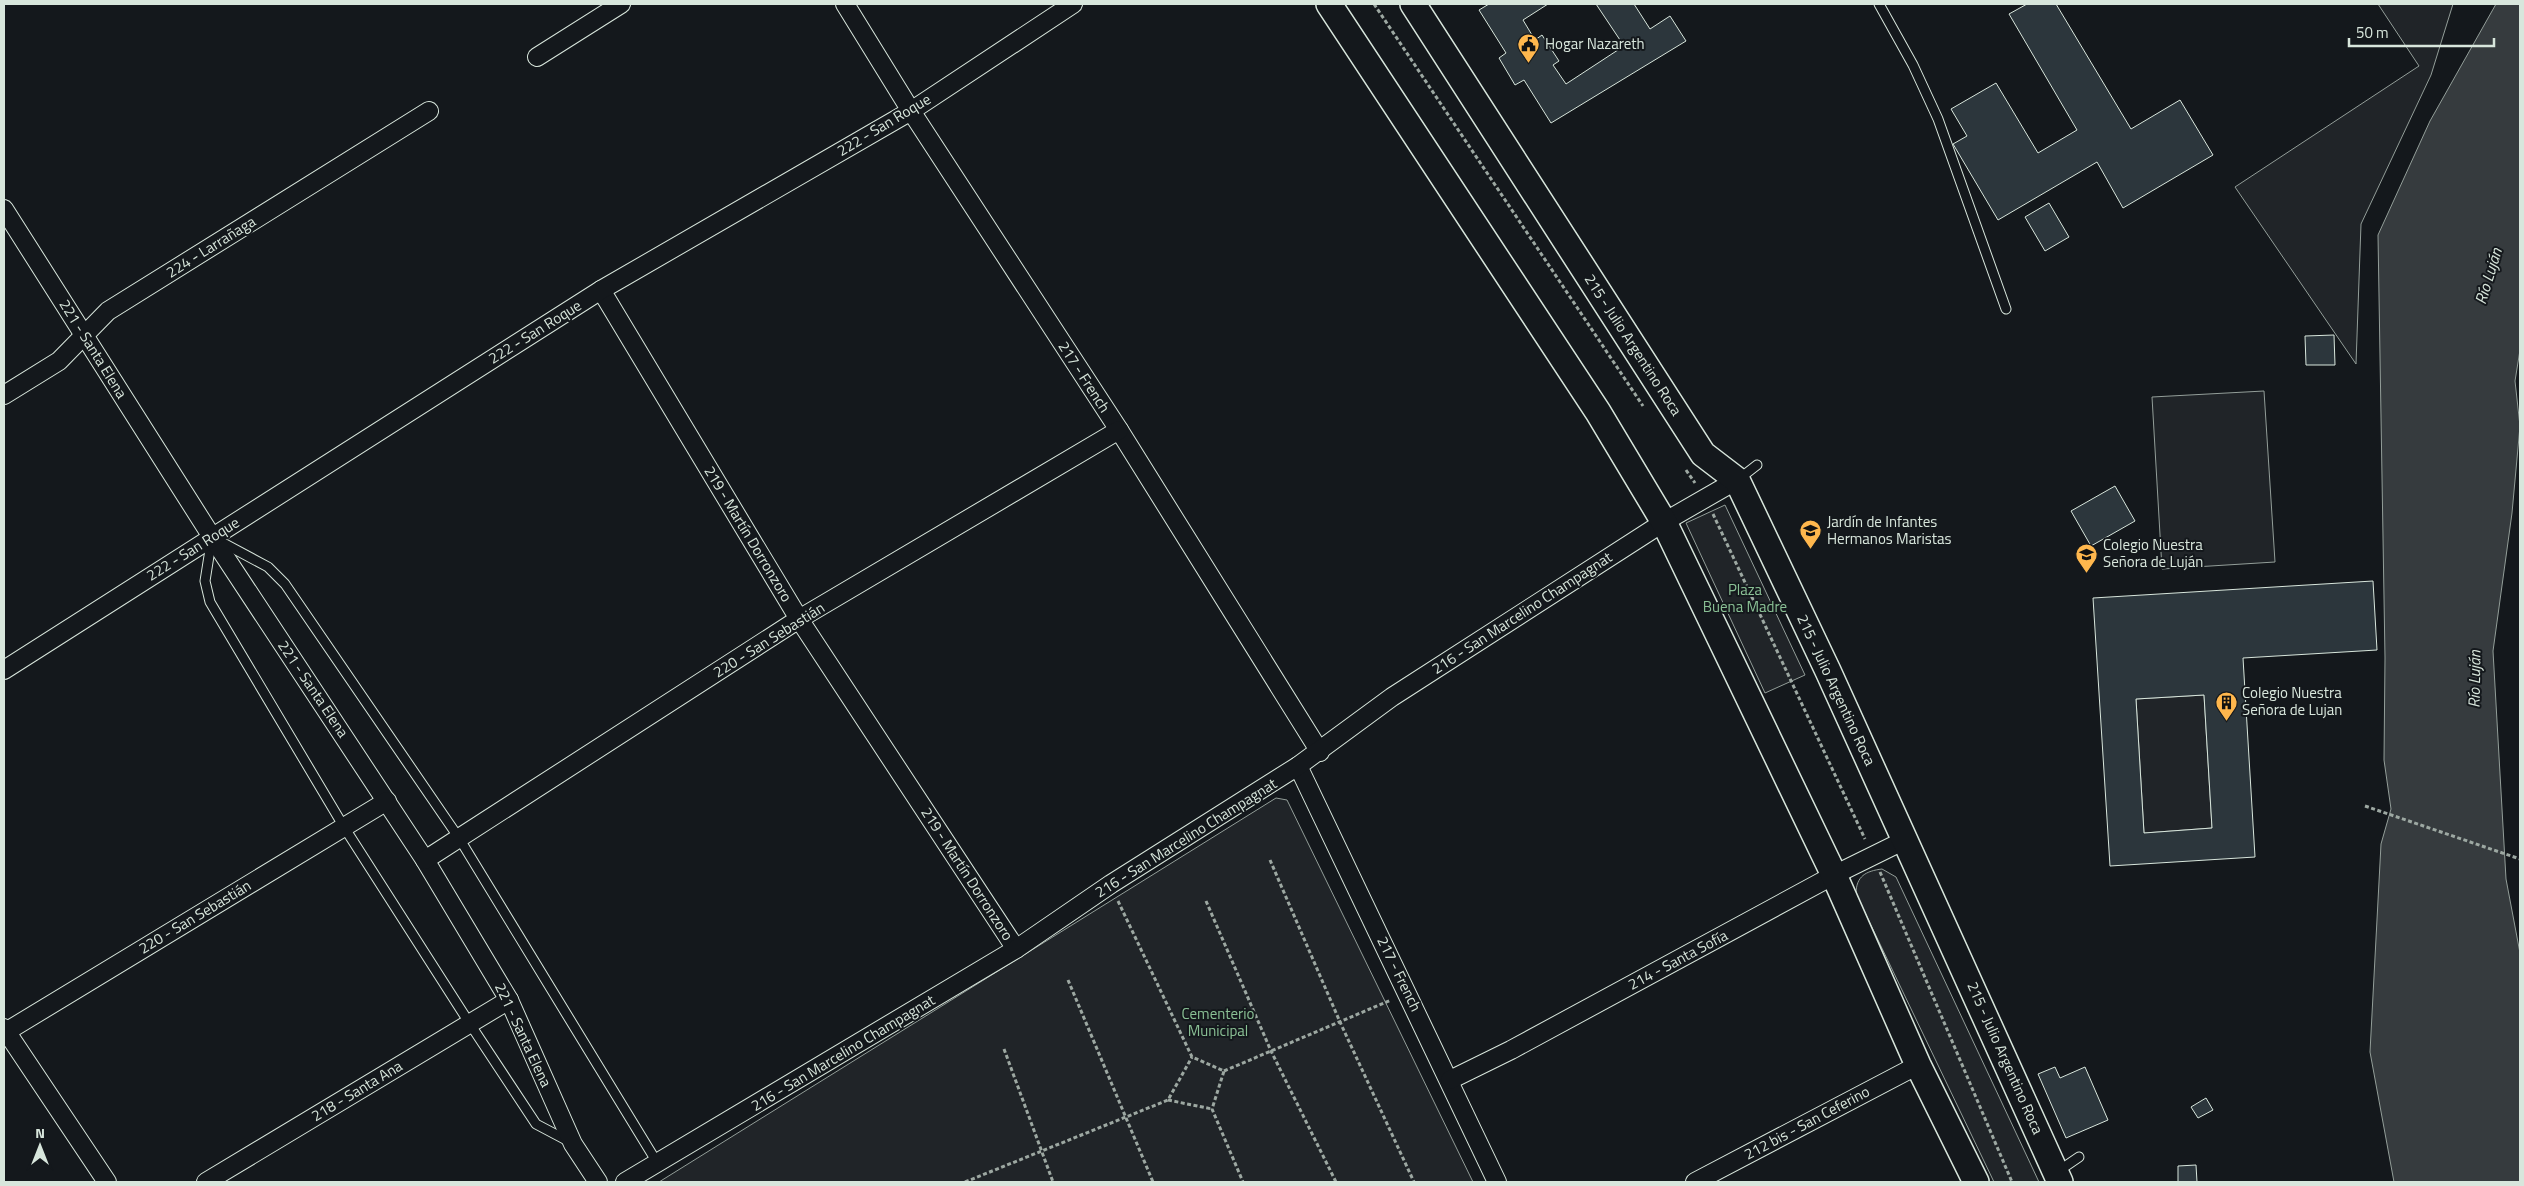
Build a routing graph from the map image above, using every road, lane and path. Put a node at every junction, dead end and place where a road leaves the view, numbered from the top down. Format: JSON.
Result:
{"nodes":[{"id":1,"x":621,"y":4,"type":"edge"},
{"id":2,"x":845,"y":4,"type":"edge"},
{"id":3,"x":1073,"y":4,"type":"edge"},
{"id":4,"x":1329,"y":4,"type":"edge"},
{"id":5,"x":1374,"y":4,"type":"edge"},
{"id":6,"x":1412,"y":4,"type":"edge"},
{"id":7,"x":1878,"y":4,"type":"edge"},
{"id":8,"x":537,"y":57,"type":"dead end"},
{"id":9,"x":429,"y":111,"type":"dead end"},
{"id":10,"x":911,"y":111,"type":"junction"},
{"id":11,"x":4,"y":209,"type":"edge"},
{"id":12,"x":601,"y":290,"type":"junction"},
{"id":13,"x":2006,"y":309,"type":"dead end"},
{"id":14,"x":85,"y":335,"type":"junction"},
{"id":15,"x":4,"y":395,"type":"edge"},
{"id":16,"x":1645,"y":408,"type":"dead end"},
{"id":17,"x":1119,"y":430,"type":"junction"},
{"id":18,"x":1757,"y":465,"type":"dead end"},
{"id":19,"x":1683,"y":466,"type":"dead end"},
{"id":20,"x":1737,"y":480,"type":"junction"},
{"id":21,"x":1705,"y":499,"type":"junction"},
{"id":22,"x":1664,"y":522,"type":"junction"},
{"id":23,"x":212,"y":537,"type":"junction"},
{"id":24,"x":799,"y":619,"type":"junction"},
{"id":25,"x":4,"y":670,"type":"edge"},
{"id":26,"x":1320,"y":752,"type":"junction"},
{"id":27,"x":1298,"y":766,"type":"junction"},
{"id":28,"x":387,"y":801,"type":"junction"},
{"id":29,"x":2365,"y":806,"type":"dead end"},
{"id":30,"x":344,"y":826,"type":"junction"},
{"id":31,"x":459,"y":838,"type":"junction"},
{"id":32,"x":1905,"y":840,"type":"junction"},
{"id":33,"x":1873,"y":857,"type":"junction"},
{"id":34,"x":2520,"y":859,"type":"edge"},
{"id":35,"x":425,"y":860,"type":"junction"},
{"id":36,"x":1270,"y":860,"type":"dead end"},
{"id":37,"x":1834,"y":875,"type":"junction"},
{"id":38,"x":1111,"y":884,"type":"junction"},
{"id":39,"x":1206,"y":902,"type":"dead end"},
{"id":40,"x":1016,"y":949,"type":"junction"},
{"id":41,"x":1068,"y":980,"type":"dead end"},
{"id":42,"x":1408,"y":993,"type":"junction"},
{"id":43,"x":509,"y":1000,"type":"junction"},
{"id":44,"x":1340,"y":1022,"type":"junction"},
{"id":45,"x":470,"y":1024,"type":"junction"},
{"id":46,"x":4,"y":1031,"type":"edge"},
{"id":47,"x":1004,"y":1049,"type":"dead end"},
{"id":48,"x":1272,"y":1051,"type":"junction"},
{"id":49,"x":1192,"y":1057,"type":"junction"},
{"id":50,"x":1918,"y":1064,"type":"junction"},
{"id":51,"x":1224,"y":1071,"type":"junction"},
{"id":52,"x":1450,"y":1080,"type":"junction"},
{"id":53,"x":1168,"y":1100,"type":"junction"},
{"id":54,"x":1212,"y":1109,"type":"junction"},
{"id":55,"x":1125,"y":1118,"type":"junction"},
{"id":56,"x":573,"y":1144,"type":"junction"},
{"id":57,"x":1042,"y":1152,"type":"junction"},
{"id":58,"x":2079,"y":1157,"type":"dead end"},
{"id":59,"x":658,"y":1164,"type":"junction"},
{"id":60,"x":2058,"y":1177,"type":"edge"},
{"id":61,"x":107,"y":1182,"type":"edge"},
{"id":62,"x":206,"y":1182,"type":"edge"},
{"id":63,"x":598,"y":1182,"type":"edge"},
{"id":64,"x":626,"y":1182,"type":"edge"},
{"id":65,"x":965,"y":1182,"type":"edge"},
{"id":66,"x":1053,"y":1182,"type":"edge"},
{"id":67,"x":1153,"y":1182,"type":"edge"},
{"id":68,"x":1243,"y":1182,"type":"edge"},
{"id":69,"x":1336,"y":1182,"type":"edge"},
{"id":70,"x":1414,"y":1182,"type":"edge"},
{"id":71,"x":1497,"y":1182,"type":"edge"},
{"id":72,"x":1695,"y":1182,"type":"edge"},
{"id":73,"x":1976,"y":1182,"type":"edge"},
{"id":74,"x":2012,"y":1182,"type":"edge"}],
"edges":[{"from":1,"to":8,"type":"street"},
{"from":2,"to":10,"type":"street","name":"217 - French"},
{"from":3,"to":10,"type":"street","name":"222 - San Roque"},
{"from":4,"to":22,"type":"street"},
{"from":5,"to":16,"type":"path"},
{"from":6,"to":20,"type":"street","name":"215 - Julio Argentino Roca"},
{"from":7,"to":13,"type":"lane"},
{"from":9,"to":14,"type":"street","name":"224 - Larrañaga"},
{"from":10,"to":12,"type":"street","name":"222 - San Roque"},
{"from":10,"to":17,"type":"street","name":"217 - French"},
{"from":11,"to":14,"type":"street","name":"221 - Santa Elena"},
{"from":12,"to":23,"type":"street","name":"222 - San Roque"},
{"from":12,"to":24,"type":"street","name":"219 - Martín Dorronzoro"},
{"from":14,"to":15,"type":"street","name":"224 - Larrañaga"},
{"from":14,"to":23,"type":"street","name":"221 - Santa Elena"},
{"from":17,"to":24,"type":"street","name":"220 - San Sebastián"},
{"from":17,"to":26,"type":"street","name":"217 - French"},
{"from":18,"to":20,"type":"lane"},
{"from":19,"to":21,"type":"path"},
{"from":20,"to":21,"type":"street","name":"216 - San Marcelino Champagnat"},
{"from":20,"to":32,"type":"street","name":"215 - Julio Argentino Roca"},
{"from":21,"to":22,"type":"street","name":"216 - San Marcelino Champagnat"},
{"from":21,"to":33,"type":"path"},
{"from":22,"to":26,"type":"street","name":"216 - San Marcelino Champagnat"},
{"from":22,"to":37,"type":"street"},
{"from":23,"to":25,"type":"street","name":"222 - San Roque"},
{"from":23,"to":28,"type":"street","name":"221 - Santa Elena"},
{"from":23,"to":30,"type":"lane"},
{"from":23,"to":31,"type":"lane"},
{"from":24,"to":31,"type":"street","name":"220 - San Sebastián"},
{"from":24,"to":40,"type":"street","name":"219 - Martín Dorronzoro"},
{"from":26,"to":27,"type":"street","name":"216 - San Marcelino Champagnat"},
{"from":27,"to":38,"type":"street","name":"216 - San Marcelino Champagnat"},
{"from":27,"to":42,"type":"street","name":"217 - French"},
{"from":28,"to":30,"type":"street","name":"220 - San Sebastián"},
{"from":28,"to":35,"type":"street","name":"221 - Santa Elena"},
{"from":29,"to":34,"type":"path"},
{"from":30,"to":45,"type":"lane"},
{"from":30,"to":46,"type":"street","name":"220 - San Sebastián"},
{"from":31,"to":35,"type":"street","name":"220 - San Sebastián"},
{"from":31,"to":59,"type":"lane"},
{"from":32,"to":33,"type":"street","name":"214 - Santa Sofía"},
{"from":32,"to":60,"type":"street","name":"215 - Julio Argentino Roca"},
{"from":33,"to":37,"type":"street","name":"214 - Santa Sofía"},
{"from":33,"to":74,"type":"path"},
{"from":35,"to":43,"type":"street","name":"221 - Santa Elena"},
{"from":36,"to":44,"type":"path"},
{"from":37,"to":50,"type":"street"},
{"from":37,"to":52,"type":"street","name":"214 - Santa Sofía"},
{"from":38,"to":40,"type":"street","name":"216 - San Marcelino Champagnat"},
{"from":38,"to":49,"type":"path"},
{"from":39,"to":48,"type":"path"},
{"from":40,"to":59,"type":"street","name":"216 - San Marcelino Champagnat"},
{"from":41,"to":55,"type":"path"},
{"from":42,"to":44,"type":"path"},
{"from":42,"to":52,"type":"street","name":"217 - French"},
{"from":43,"to":45,"type":"street","name":"218 - Santa Ana"},
{"from":43,"to":56,"type":"street","name":"221 - Santa Elena"},
{"from":44,"to":48,"type":"path"},
{"from":44,"to":70,"type":"path"},
{"from":45,"to":56,"type":"lane"},
{"from":45,"to":62,"type":"street","name":"218 - Santa Ana"},
{"from":46,"to":61,"type":"street"},
{"from":47,"to":57,"type":"path"},
{"from":48,"to":51,"type":"path"},
{"from":48,"to":69,"type":"path"},
{"from":49,"to":51,"type":"path"},
{"from":49,"to":53,"type":"path"},
{"from":50,"to":72,"type":"street","name":"212 bis - San Ceferino"},
{"from":50,"to":73,"type":"street"},
{"from":51,"to":54,"type":"path"},
{"from":52,"to":71,"type":"street","name":"217 - French"},
{"from":53,"to":54,"type":"path"},
{"from":53,"to":55,"type":"path"},
{"from":54,"to":68,"type":"path"},
{"from":55,"to":57,"type":"path"},
{"from":55,"to":67,"type":"path"},
{"from":56,"to":63,"type":"street","name":"221 - Santa Elena"},
{"from":57,"to":65,"type":"path"},
{"from":57,"to":66,"type":"path"},
{"from":58,"to":60,"type":"lane"},
{"from":59,"to":64,"type":"street","name":"216 - San Marcelino Champagnat"}]}
